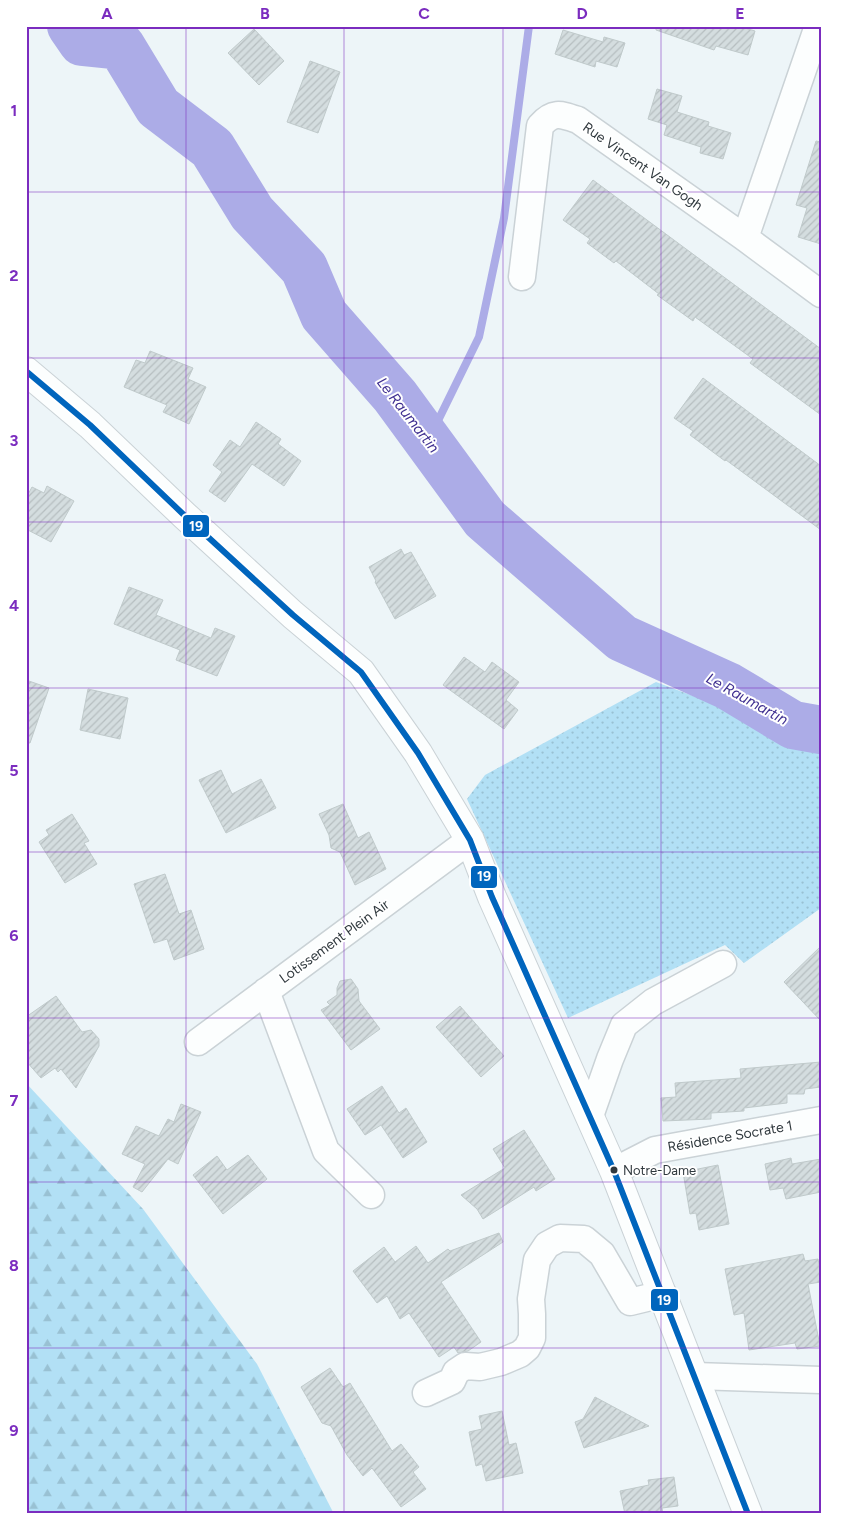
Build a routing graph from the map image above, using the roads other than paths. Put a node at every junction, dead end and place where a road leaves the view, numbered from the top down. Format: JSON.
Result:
{"nodes":[{"id":1,"x":818,"y":26,"type":"edge"},
{"id":2,"x":745,"y":238,"type":"junction"},
{"id":3,"x":522,"y":277,"type":"dead end"},
{"id":4,"x":821,"y":294,"type":"edge"},
{"id":5,"x":26,"y":372,"type":"edge"},
{"id":6,"x":470,"y":840,"type":"junction"},
{"id":7,"x":723,"y":964,"type":"dead end"},
{"id":8,"x":266,"y":991,"type":"junction"},
{"id":9,"x":198,"y":1042,"type":"dead end"},
{"id":10,"x":590,"y":1116,"type":"junction"},
{"id":11,"x":821,"y":1120,"type":"edge"},
{"id":12,"x":614,"y":1171,"type":"junction"},
{"id":13,"x":371,"y":1195,"type":"dead end"},
{"id":14,"x":663,"y":1294,"type":"junction"},
{"id":15,"x":694,"y":1376,"type":"junction"},
{"id":16,"x":821,"y":1380,"type":"edge"},
{"id":17,"x":426,"y":1393,"type":"dead end"},
{"id":18,"x":748,"y":1514,"type":"edge"}],
"edges":[{"from":1,"to":2,"type":"street"},
{"from":2,"to":3,"type":"street","name":"Rue Vincent Van Gogh"},
{"from":2,"to":4,"type":"street","name":"Rue Vincent Van Gogh"},
{"from":5,"to":6,"type":"street"},
{"from":6,"to":8,"type":"street","name":"Lotissement Plein Air"},
{"from":6,"to":10,"type":"street"},
{"from":7,"to":10,"type":"street"},
{"from":8,"to":9,"type":"street","name":"Lotissement Plein Air"},
{"from":8,"to":13,"type":"street"},
{"from":10,"to":12,"type":"street"},
{"from":11,"to":12,"type":"street","name":"Résidence Socrate 1"},
{"from":12,"to":14,"type":"street"},
{"from":14,"to":15,"type":"street"},
{"from":14,"to":17,"type":"street"},
{"from":15,"to":16,"type":"street"},
{"from":15,"to":18,"type":"street"}]}
